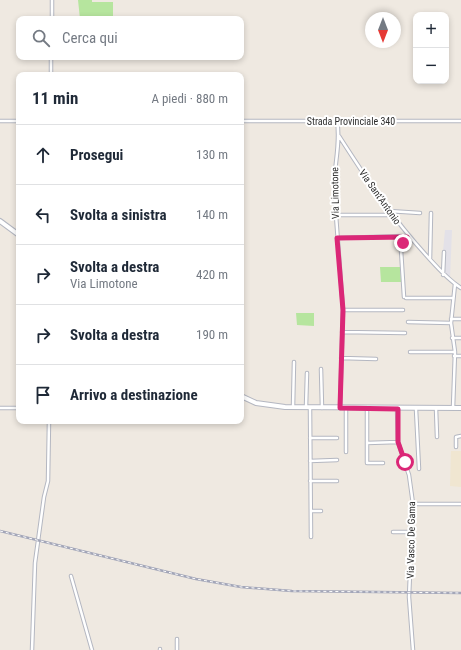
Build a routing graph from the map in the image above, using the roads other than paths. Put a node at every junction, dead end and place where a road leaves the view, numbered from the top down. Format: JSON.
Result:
{"nodes":[{"id":1,"x":52,"y":0,"type":"edge"},
{"id":2,"x":52,"y":16,"type":"edge"},
{"id":3,"x":51,"y":60,"type":"edge"},
{"id":4,"x":51,"y":72,"type":"edge"},
{"id":5,"x":0,"y":121,"type":"edge"},
{"id":6,"x":16,"y":121,"type":"edge"},
{"id":7,"x":337,"y":121,"type":"junction"},
{"id":8,"x":461,"y":121,"type":"edge"},
{"id":9,"x":244,"y":122,"type":"edge"},
{"id":10,"x":339,"y":135,"type":"junction"},
{"id":11,"x":389,"y":211,"type":"junction"},
{"id":12,"x":420,"y":212,"type":"dead end"},
{"id":13,"x":431,"y":213,"type":"dead end"},
{"id":14,"x":392,"y":215,"type":"junction"},
{"id":15,"x":335,"y":216,"type":"junction"},
{"id":16,"x":0,"y":221,"type":"edge"},
{"id":17,"x":16,"y":233,"type":"edge"},
{"id":18,"x":408,"y":236,"type":"junction"},
{"id":19,"x":337,"y":238,"type":"junction"},
{"id":20,"x":444,"y":252,"type":"dead end"},
{"id":21,"x":430,"y":259,"type":"junction"},
{"id":22,"x":443,"y":275,"type":"junction"},
{"id":23,"x":455,"y":284,"type":"junction"},
{"id":24,"x":461,"y":288,"type":"edge"},
{"id":25,"x":453,"y":298,"type":"junction"},
{"id":26,"x":343,"y":310,"type":"junction"},
{"id":27,"x":403,"y":310,"type":"dead end"},
{"id":28,"x":461,"y":319,"type":"edge"},
{"id":29,"x":451,"y":321,"type":"junction"},
{"id":30,"x":408,"y":322,"type":"dead end"},
{"id":31,"x":342,"y":332,"type":"junction"},
{"id":32,"x":405,"y":333,"type":"dead end"},
{"id":33,"x":452,"y":338,"type":"junction"},
{"id":34,"x":461,"y":338,"type":"edge"},
{"id":35,"x":410,"y":352,"type":"dead end"},
{"id":36,"x":454,"y":352,"type":"junction"},
{"id":37,"x":454,"y":356,"type":"junction"},
{"id":38,"x":461,"y":356,"type":"edge"},
{"id":39,"x":341,"y":358,"type":"junction"},
{"id":40,"x":376,"y":360,"type":"dead end"},
{"id":41,"x":294,"y":362,"type":"dead end"},
{"id":42,"x":322,"y":369,"type":"dead end"},
{"id":43,"x":307,"y":373,"type":"dead end"},
{"id":44,"x":244,"y":397,"type":"edge"},
{"id":45,"x":0,"y":408,"type":"edge"},
{"id":46,"x":16,"y":408,"type":"edge"},
{"id":47,"x":293,"y":408,"type":"junction"},
{"id":48,"x":308,"y":408,"type":"junction"},
{"id":49,"x":322,"y":408,"type":"junction"},
{"id":50,"x":340,"y":408,"type":"junction"},
{"id":51,"x":346,"y":408,"type":"junction"},
{"id":52,"x":436,"y":408,"type":"junction"},
{"id":53,"x":452,"y":408,"type":"junction"},
{"id":54,"x":461,"y":408,"type":"edge"},
{"id":55,"x":367,"y":409,"type":"junction"},
{"id":56,"x":398,"y":409,"type":"junction"},
{"id":57,"x":416,"y":409,"type":"junction"},
{"id":58,"x":49,"y":424,"type":"edge"},
{"id":59,"x":461,"y":436,"type":"edge"},
{"id":60,"x":437,"y":437,"type":"dead end"},
{"id":61,"x":310,"y":438,"type":"junction"},
{"id":62,"x":337,"y":438,"type":"dead end"},
{"id":63,"x":398,"y":442,"type":"junction"},
{"id":64,"x":367,"y":443,"type":"junction"},
{"id":65,"x":456,"y":447,"type":"dead end"},
{"id":66,"x":346,"y":452,"type":"dead end"},
{"id":67,"x":310,"y":460,"type":"junction"},
{"id":68,"x":337,"y":460,"type":"dead end"},
{"id":69,"x":383,"y":463,"type":"dead end"},
{"id":70,"x":419,"y":469,"type":"dead end"},
{"id":71,"x":310,"y":481,"type":"junction"},
{"id":72,"x":337,"y":481,"type":"dead end"},
{"id":73,"x":413,"y":504,"type":"junction"},
{"id":74,"x":461,"y":504,"type":"edge"},
{"id":75,"x":311,"y":511,"type":"junction"},
{"id":76,"x":321,"y":511,"type":"dead end"},
{"id":77,"x":393,"y":532,"type":"dead end"},
{"id":78,"x":413,"y":532,"type":"junction"},
{"id":79,"x":311,"y":537,"type":"dead end"},
{"id":80,"x":71,"y":576,"type":"dead end"},
{"id":81,"x":177,"y":639,"type":"dead end"},
{"id":82,"x":32,"y":650,"type":"edge"},
{"id":83,"x":92,"y":650,"type":"edge"},
{"id":84,"x":177,"y":650,"type":"edge"},
{"id":85,"x":413,"y":650,"type":"edge"}],
"edges":[{"from":1,"to":2,"type":"street"},
{"from":3,"to":4,"type":"street"},
{"from":5,"to":6,"type":"street"},
{"from":7,"to":8,"type":"street","name":"Strada Provinciale 340"},
{"from":7,"to":9,"type":"street","name":"Strada Provinciale 340"},
{"from":7,"to":10,"type":"street","name":"Via Limotone"},
{"from":10,"to":11,"type":"street","name":"Via Sant'Antonio"},
{"from":10,"to":15,"type":"street","name":"Via Limotone"},
{"from":11,"to":12,"type":"street"},
{"from":11,"to":14,"type":"street","name":"Via Sant'Antonio"},
{"from":13,"to":21,"type":"street"},
{"from":14,"to":15,"type":"street"},
{"from":14,"to":18,"type":"street","name":"Via Sant'Antonio"},
{"from":15,"to":19,"type":"street","name":"Via Limotone"},
{"from":16,"to":17,"type":"street"},
{"from":18,"to":19,"type":"street"},
{"from":18,"to":21,"type":"street","name":"Via Sant'Antonio"},
{"from":18,"to":25,"type":"street"},
{"from":19,"to":26,"type":"street","name":"Via Limotone"},
{"from":20,"to":22,"type":"street"},
{"from":21,"to":22,"type":"street","name":"Via Sant'Antonio"},
{"from":22,"to":23,"type":"street","name":"Via Sant'Antonio"},
{"from":23,"to":24,"type":"street","name":"Via Sant'Antonio"},
{"from":23,"to":25,"type":"street"},
{"from":25,"to":29,"type":"street"},
{"from":26,"to":27,"type":"street"},
{"from":26,"to":31,"type":"street","name":"Via Limotone"},
{"from":28,"to":29,"type":"street"},
{"from":29,"to":30,"type":"street"},
{"from":29,"to":33,"type":"street"},
{"from":31,"to":32,"type":"street"},
{"from":31,"to":39,"type":"street","name":"Via Limotone"},
{"from":33,"to":34,"type":"street"},
{"from":33,"to":36,"type":"street"},
{"from":35,"to":36,"type":"street"},
{"from":36,"to":37,"type":"street"},
{"from":37,"to":38,"type":"street"},
{"from":37,"to":53,"type":"street"},
{"from":39,"to":40,"type":"street"},
{"from":39,"to":50,"type":"street","name":"Via Limotone"},
{"from":41,"to":47,"type":"street"},
{"from":42,"to":49,"type":"street"},
{"from":43,"to":48,"type":"street"},
{"from":44,"to":47,"type":"street"},
{"from":45,"to":46,"type":"street"},
{"from":47,"to":48,"type":"street"},
{"from":48,"to":49,"type":"street"},
{"from":48,"to":61,"type":"street"},
{"from":49,"to":50,"type":"street"},
{"from":50,"to":51,"type":"street"},
{"from":51,"to":55,"type":"street"},
{"from":51,"to":66,"type":"street"},
{"from":52,"to":53,"type":"street"},
{"from":52,"to":57,"type":"street"},
{"from":52,"to":60,"type":"street"},
{"from":53,"to":54,"type":"street"},
{"from":55,"to":56,"type":"street"},
{"from":55,"to":64,"type":"street"},
{"from":56,"to":57,"type":"street"},
{"from":56,"to":63,"type":"street","name":"Via Vasco De Gama"},
{"from":57,"to":70,"type":"street"},
{"from":58,"to":82,"type":"street"},
{"from":59,"to":65,"type":"street"},
{"from":61,"to":62,"type":"street"},
{"from":61,"to":67,"type":"street"},
{"from":63,"to":64,"type":"street"},
{"from":63,"to":73,"type":"street","name":"Via Vasco De Gama"},
{"from":64,"to":69,"type":"street"},
{"from":67,"to":68,"type":"street"},
{"from":67,"to":71,"type":"street"},
{"from":71,"to":72,"type":"street"},
{"from":71,"to":75,"type":"street"},
{"from":73,"to":74,"type":"street"},
{"from":73,"to":78,"type":"street","name":"Via Vasco De Gama"},
{"from":75,"to":76,"type":"street"},
{"from":75,"to":79,"type":"street"},
{"from":77,"to":78,"type":"street"},
{"from":78,"to":85,"type":"street","name":"Via Vasco De Gama"},
{"from":80,"to":83,"type":"street"},
{"from":81,"to":84,"type":"street"}]}
